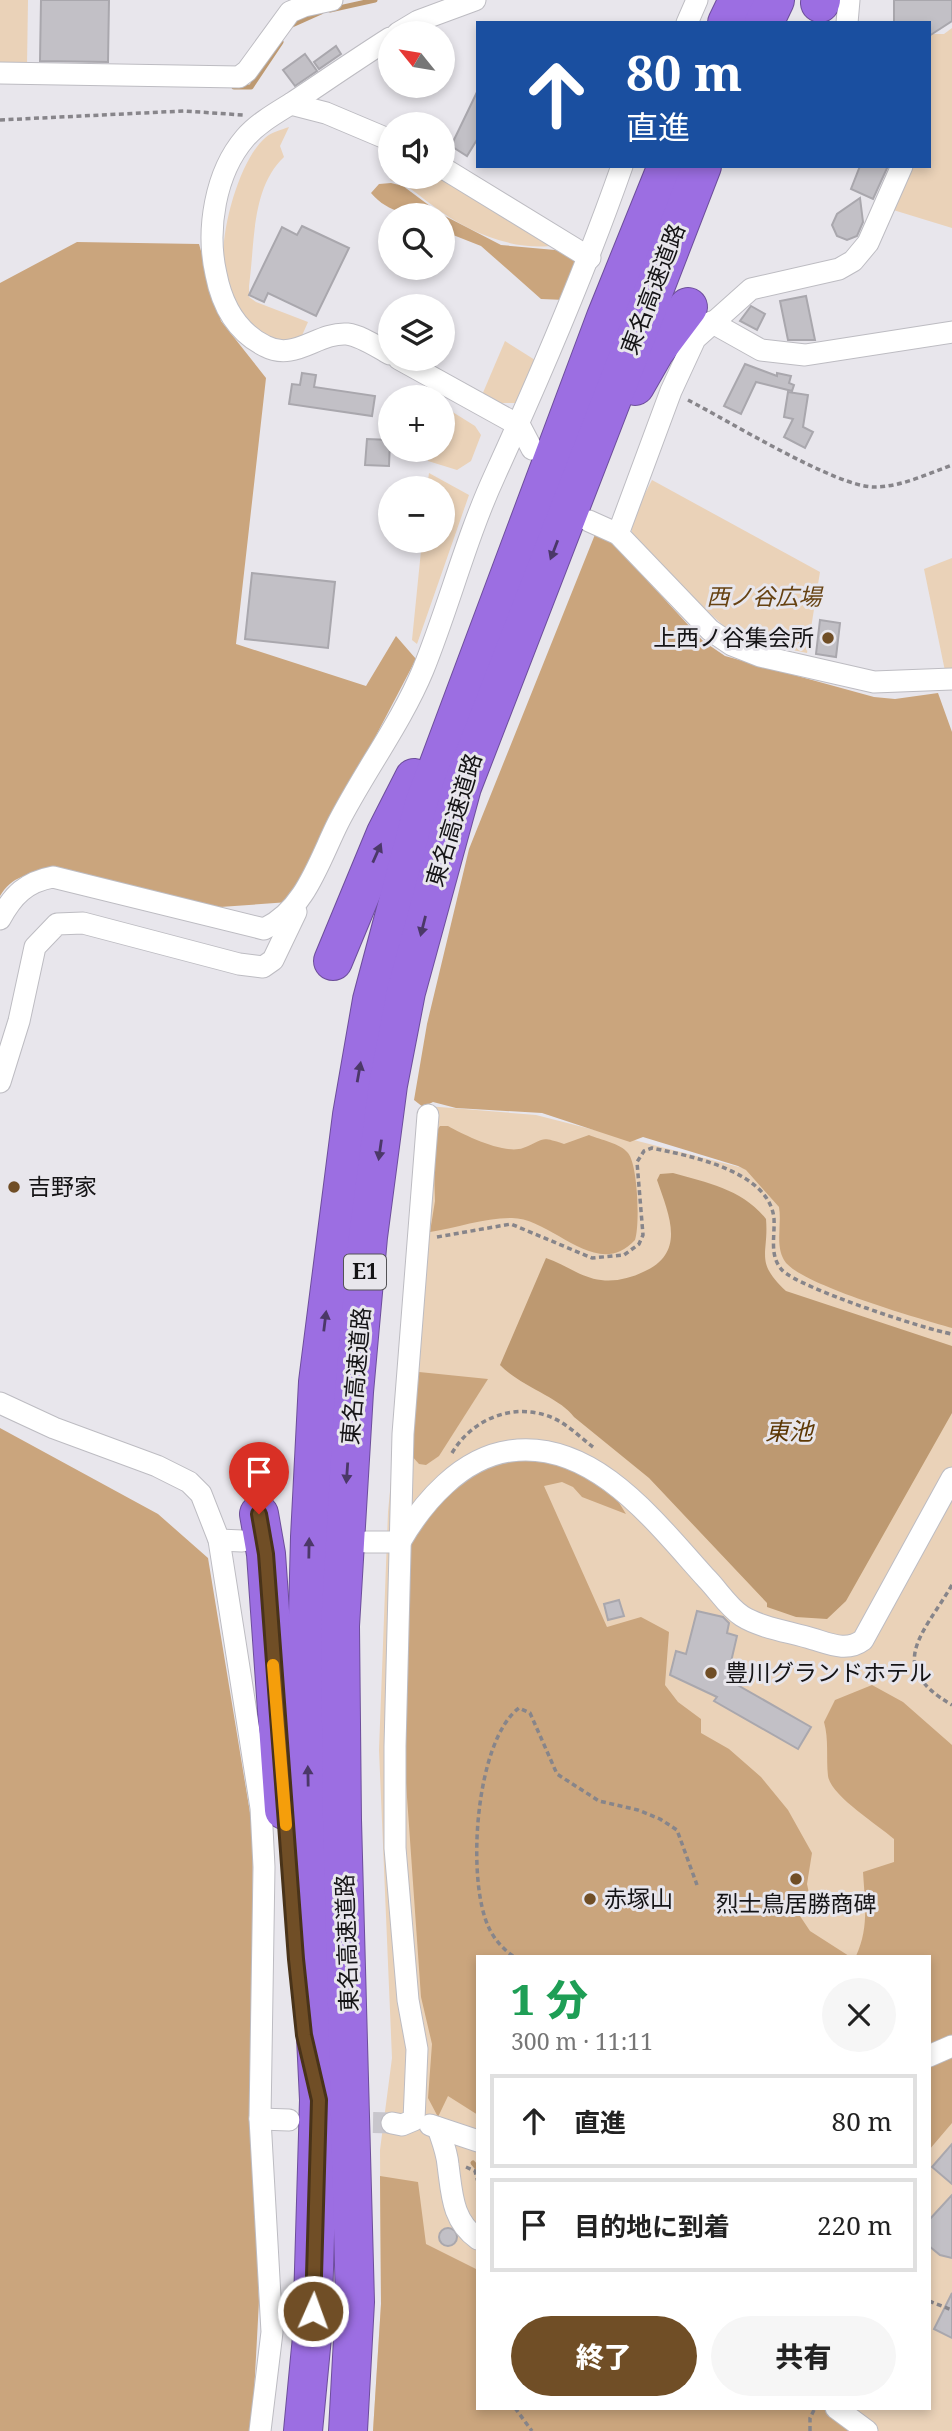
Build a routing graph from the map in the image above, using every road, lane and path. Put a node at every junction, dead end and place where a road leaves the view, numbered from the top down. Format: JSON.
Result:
{"nodes":[{"id":1,"x":332,"y":0,"type":"edge"},
{"id":2,"x":475,"y":0,"type":"edge"},
{"id":3,"x":697,"y":0,"type":"edge"},
{"id":4,"x":738,"y":0,"type":"edge"},
{"id":5,"x":775,"y":0,"type":"edge"},
{"id":6,"x":418,"y":21,"type":"edge"},
{"id":7,"x":688,"y":21,"type":"edge"},
{"id":8,"x":728,"y":21,"type":"edge"},
{"id":9,"x":765,"y":21,"type":"edge"},
{"id":10,"x":378,"y":46,"type":"edge"},
{"id":11,"x":0,"y":73,"type":"edge"},
{"id":12,"x":291,"y":103,"type":"junction"},
{"id":13,"x":269,"y":117,"type":"junction"},
{"id":14,"x":0,"y":120,"type":"edge"},
{"id":15,"x":378,"y":135,"type":"edge"},
{"id":16,"x":621,"y":168,"type":"edge"},
{"id":17,"x":666,"y":168,"type":"edge"},
{"id":18,"x":701,"y":168,"type":"edge"},
{"id":19,"x":901,"y":168,"type":"edge"},
{"id":20,"x":455,"y":175,"type":"edge"},
{"id":21,"x":590,"y":258,"type":"junction"},
{"id":22,"x":700,"y":314,"type":"junction"},
{"id":23,"x":952,"y":332,"type":"edge"},
{"id":24,"x":378,"y":348,"type":"edge"},
{"id":25,"x":421,"y":371,"type":"edge"},
{"id":26,"x":671,"y":391,"type":"junction"},
{"id":27,"x":520,"y":426,"type":"junction"},
{"id":28,"x":532,"y":449,"type":"dead end"},
{"id":29,"x":952,"y":465,"type":"edge"},
{"id":30,"x":580,"y":482,"type":"junction"},
{"id":31,"x":589,"y":521,"type":"dead end"},
{"id":32,"x":618,"y":534,"type":"junction"},
{"id":33,"x":487,"y":634,"type":"junction"},
{"id":34,"x":951,"y":683,"type":"edge"},
{"id":35,"x":314,"y":876,"type":"junction"},
{"id":36,"x":0,"y":919,"type":"edge"},
{"id":37,"x":333,"y":961,"type":"dead end"},
{"id":38,"x":0,"y":1082,"type":"edge"},
{"id":39,"x":428,"y":1115,"type":"dead end"},
{"id":40,"x":417,"y":1240,"type":"junction"},
{"id":41,"x":952,"y":1334,"type":"edge"},
{"id":42,"x":0,"y":1404,"type":"edge"},
{"id":43,"x":599,"y":1452,"type":"dead end"},
{"id":44,"x":448,"y":1460,"type":"dead end"},
{"id":45,"x":952,"y":1478,"type":"edge"},
{"id":46,"x":251,"y":1527,"type":"joint"},
{"id":47,"x":219,"y":1541,"type":"junction"},
{"id":48,"x":366,"y":1542,"type":"dead end"},
{"id":49,"x":400,"y":1542,"type":"junction"},
{"id":50,"x":952,"y":1585,"type":"edge"},
{"id":51,"x":952,"y":1705,"type":"edge"},
{"id":52,"x":697,"y":1885,"type":"dead end"},
{"id":53,"x":512,"y":1955,"type":"edge"},
{"id":54,"x":952,"y":2046,"type":"edge"},
{"id":55,"x":931,"y":2055,"type":"edge"},
{"id":56,"x":304,"y":2110,"type":"junction"},
{"id":57,"x":260,"y":2119,"type":"junction"},
{"id":58,"x":414,"y":2120,"type":"junction"},
{"id":59,"x":392,"y":2123,"type":"tunnel mouth"},
{"id":60,"x":438,"y":2128,"type":"junction"},
{"id":61,"x":476,"y":2140,"type":"edge"},
{"id":62,"x":476,"y":2237,"type":"edge"},
{"id":63,"x":931,"y":2302,"type":"edge"},
{"id":64,"x":952,"y":2310,"type":"edge"},
{"id":65,"x":516,"y":2410,"type":"edge"},
{"id":66,"x":814,"y":2410,"type":"edge"},
{"id":67,"x":839,"y":2410,"type":"edge"},
{"id":68,"x":260,"y":2431,"type":"edge"},
{"id":69,"x":303,"y":2431,"type":"edge"},
{"id":70,"x":348,"y":2431,"type":"edge"},
{"id":71,"x":532,"y":2431,"type":"edge"},
{"id":72,"x":810,"y":2431,"type":"edge"},
{"id":73,"x":867,"y":2431,"type":"edge"}],
"edges":[{"from":1,"to":11,"type":"street"},
{"from":2,"to":6,"type":"street"},
{"from":3,"to":7,"type":"street"},
{"from":4,"to":8,"type":"highway"},
{"from":5,"to":9,"type":"highway"},
{"from":10,"to":12,"type":"street"},
{"from":12,"to":13,"type":"street"},
{"from":12,"to":15,"type":"street"},
{"from":13,"to":14,"type":"path"},
{"from":13,"to":24,"type":"street"},
{"from":16,"to":21,"type":"street"},
{"from":17,"to":33,"type":"highway","name":"東名高速道路","number":"E1"},
{"from":18,"to":30,"type":"highway","name":"東名高速道路","number":"E1"},
{"from":19,"to":22,"type":"street"},
{"from":20,"to":21,"type":"street"},
{"from":21,"to":27,"type":"street"},
{"from":22,"to":23,"type":"street"},
{"from":22,"to":26,"type":"street"},
{"from":22,"to":30,"type":"highway"},
{"from":25,"to":27,"type":"street"},
{"from":26,"to":29,"type":"path"},
{"from":26,"to":32,"type":"street"},
{"from":27,"to":28,"type":"street"},
{"from":27,"to":35,"type":"street"},
{"from":30,"to":70,"type":"highway","name":"東名高速道路","number":"E1","one_way":true},
{"from":31,"to":32,"type":"street"},
{"from":32,"to":34,"type":"street"},
{"from":37,"to":33,"type":"highway","one_way":true},
{"from":56,"to":33,"type":"highway","name":"東名高速道路","number":"E1","one_way":true},
{"from":35,"to":36,"type":"street"},
{"from":35,"to":38,"type":"street"},
{"from":39,"to":40,"type":"street"},
{"from":40,"to":41,"type":"path"},
{"from":40,"to":49,"type":"street"},
{"from":42,"to":47,"type":"street"},
{"from":43,"to":44,"type":"path"},
{"from":45,"to":49,"type":"street"},
{"from":46,"to":47,"type":"street"},
{"from":46,"to":56,"type":"highway"},
{"from":47,"to":57,"type":"street"},
{"from":48,"to":49,"type":"street"},
{"from":49,"to":58,"type":"street"},
{"from":50,"to":51,"type":"path"},
{"from":52,"to":53,"type":"path"},
{"from":54,"to":55,"type":"street"},
{"from":56,"to":57,"type":"street"},
{"from":56,"to":69,"type":"highway","name":"東名高速道路","number":"E1"},
{"from":57,"to":68,"type":"street"},
{"from":58,"to":59,"type":"street"},
{"from":58,"to":60,"type":"street"},
{"from":60,"to":61,"type":"street"},
{"from":60,"to":62,"type":"street"},
{"from":63,"to":64,"type":"path"},
{"from":65,"to":71,"type":"path"},
{"from":66,"to":72,"type":"path"},
{"from":67,"to":73,"type":"street"}]}
